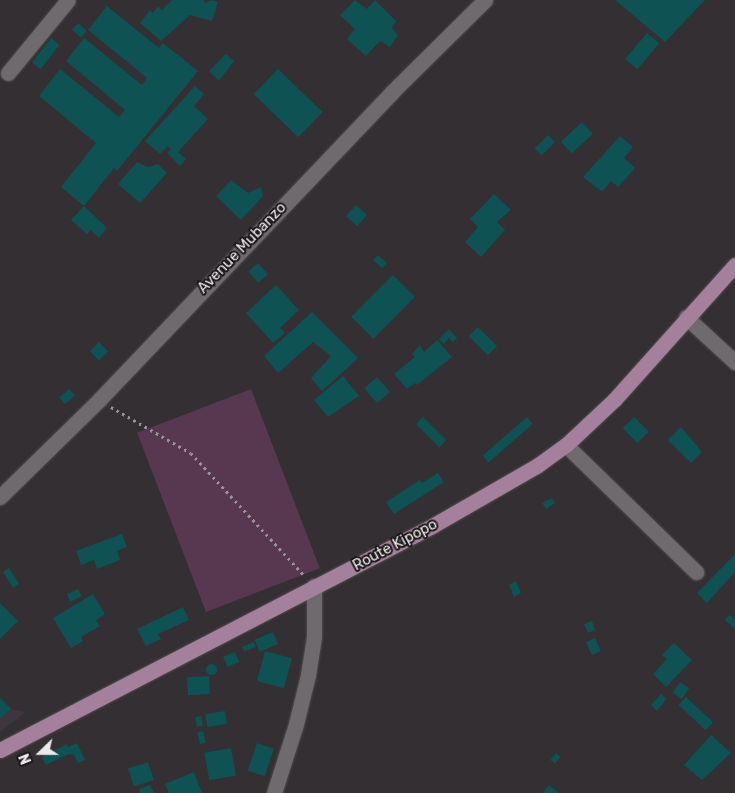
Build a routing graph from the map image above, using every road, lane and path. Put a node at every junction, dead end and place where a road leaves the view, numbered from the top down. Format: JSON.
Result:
{"nodes":[{"id":1,"x":68,"y":0,"type":"edge"},
{"id":2,"x":485,"y":0,"type":"edge"},
{"id":3,"x":8,"y":73,"type":"dead end"},
{"id":4,"x":735,"y":265,"type":"edge"},
{"id":5,"x":686,"y":317,"type":"junction"},
{"id":6,"x":735,"y":362,"type":"edge"},
{"id":7,"x":99,"y":400,"type":"junction"},
{"id":8,"x":566,"y":445,"type":"junction"},
{"id":9,"x":0,"y":497,"type":"edge"},
{"id":10,"x":696,"y":572,"type":"dead end"},
{"id":11,"x":314,"y":586,"type":"junction"},
{"id":12,"x":0,"y":750,"type":"edge"},
{"id":13,"x":274,"y":793,"type":"edge"}],
"edges":[{"from":1,"to":3,"type":"street"},
{"from":2,"to":7,"type":"street","name":"Avenue Mubanzo"},
{"from":4,"to":5,"type":"main road","name":"Route Kipopo"},
{"from":5,"to":6,"type":"street"},
{"from":5,"to":8,"type":"main road","name":"Route Kipopo"},
{"from":7,"to":9,"type":"street","name":"Avenue Mubanzo"},
{"from":7,"to":11,"type":"path"},
{"from":8,"to":10,"type":"street"},
{"from":8,"to":11,"type":"main road","name":"Route Kipopo"},
{"from":11,"to":12,"type":"main road","name":"Route Kipopo"},
{"from":11,"to":13,"type":"street"}]}
